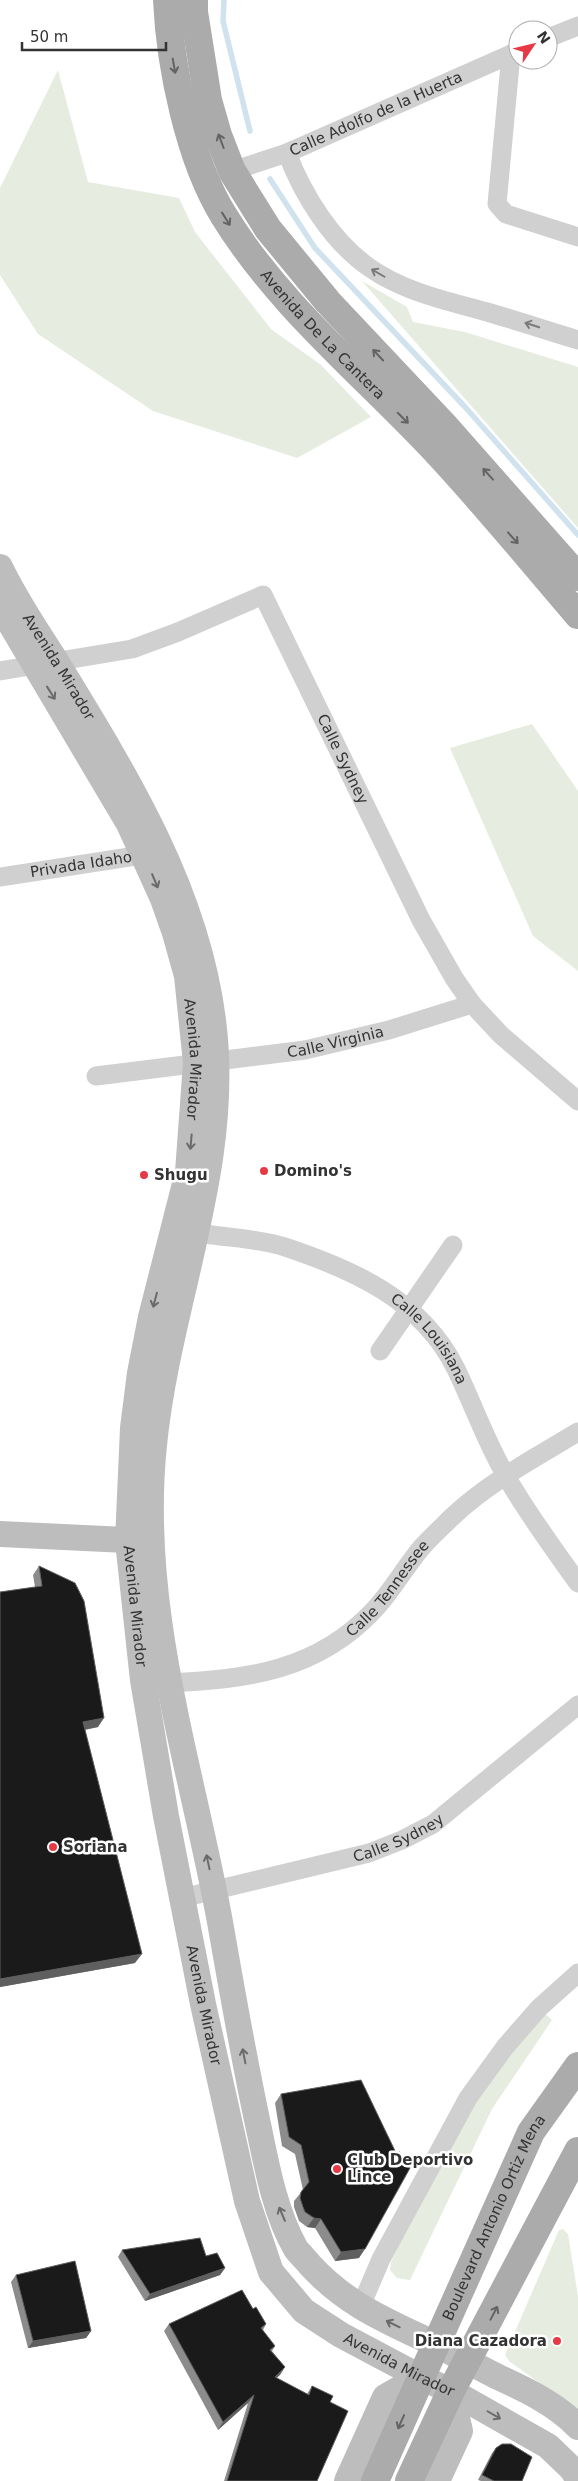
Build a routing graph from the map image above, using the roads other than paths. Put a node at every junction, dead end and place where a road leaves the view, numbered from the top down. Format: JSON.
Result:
{"nodes":[{"id":1,"x":168,"y":0,"type":"edge"},
{"id":2,"x":194,"y":0,"type":"edge"},
{"id":3,"x":578,"y":26,"type":"edge"},
{"id":4,"x":558,"y":34,"type":"edge"},
{"id":5,"x":508,"y":56,"type":"edge"},
{"id":6,"x":513,"y":70,"type":"edge"},
{"id":7,"x":287,"y":153,"type":"junction"},
{"id":8,"x":232,"y":171,"type":"junction"},
{"id":9,"x":578,"y":237,"type":"edge"},
{"id":10,"x":578,"y":340,"type":"edge"},
{"id":11,"x":0,"y":567,"type":"edge"},
{"id":12,"x":578,"y":577,"type":"edge"},
{"id":13,"x":0,"y":606,"type":"edge"},
{"id":14,"x":578,"y":615,"type":"edge"},
{"id":15,"x":46,"y":664,"type":"junction"},
{"id":16,"x":0,"y":671,"type":"edge"},
{"id":17,"x":154,"y":854,"type":"junction"},
{"id":18,"x":0,"y":877,"type":"edge"},
{"id":19,"x":472,"y":1004,"type":"junction"},
{"id":20,"x":206,"y":1062,"type":"junction"},
{"id":21,"x":96,"y":1076,"type":"dead end"},
{"id":22,"x":578,"y":1101,"type":"edge"},
{"id":23,"x":186,"y":1231,"type":"junction"},
{"id":24,"x":453,"y":1245,"type":"dead end"},
{"id":25,"x":410,"y":1308,"type":"junction"},
{"id":26,"x":380,"y":1351,"type":"dead end"},
{"id":27,"x":578,"y":1432,"type":"edge"},
{"id":28,"x":505,"y":1475,"type":"junction"},
{"id":29,"x":0,"y":1534,"type":"edge"},
{"id":30,"x":139,"y":1541,"type":"junction"},
{"id":31,"x":578,"y":1583,"type":"edge"},
{"id":32,"x":169,"y":1684,"type":"junction"},
{"id":33,"x":578,"y":1705,"type":"edge"},
{"id":34,"x":214,"y":1890,"type":"junction"},
{"id":35,"x":182,"y":1898,"type":"junction"},
{"id":36,"x":578,"y":1972,"type":"edge"},
{"id":37,"x":578,"y":2066,"type":"edge"},
{"id":38,"x":578,"y":2151,"type":"edge"},
{"id":39,"x":360,"y":2308,"type":"junction"},
{"id":40,"x":436,"y":2345,"type":"junction"},
{"id":41,"x":468,"y":2362,"type":"junction"},
{"id":42,"x":420,"y":2377,"type":"junction"},
{"id":43,"x":451,"y":2390,"type":"junction"},
{"id":44,"x":578,"y":2427,"type":"edge"},
{"id":45,"x":578,"y":2479,"type":"edge"},
{"id":46,"x":347,"y":2481,"type":"edge"},
{"id":47,"x":375,"y":2481,"type":"edge"},
{"id":48,"x":409,"y":2481,"type":"edge"},
{"id":49,"x":438,"y":2481,"type":"edge"}],
"edges":[{"from":1,"to":14,"type":"main road","name":"Avenida De La Cantera","one_way":true},
{"from":8,"to":2,"type":"main road","name":"Avenida De La Cantera","one_way":true},
{"from":3,"to":4,"type":"street"},
{"from":5,"to":7,"type":"street","name":"Calle Adolfo de la Huerta"},
{"from":6,"to":9,"type":"street"},
{"from":7,"to":8,"type":"street","name":"Calle Adolfo de la Huerta"},
{"from":10,"to":7,"type":"street","one_way":true},
{"from":12,"to":8,"type":"main road","name":"Avenida De La Cantera","one_way":true},
{"from":11,"to":15,"type":"main road","name":"Avenida Mirador"},
{"from":13,"to":15,"type":"main road","name":"Avenida Mirador"},
{"from":15,"to":16,"type":"street"},
{"from":15,"to":17,"type":"main road","name":"Avenida Mirador"},
{"from":15,"to":19,"type":"street","name":"Calle Sydney"},
{"from":17,"to":18,"type":"street","name":"Privada Idaho"},
{"from":17,"to":20,"type":"main road","name":"Avenida Mirador"},
{"from":19,"to":20,"type":"street","name":"Calle Virginia"},
{"from":19,"to":22,"type":"street","name":"Calle Sydney"},
{"from":20,"to":21,"type":"street","name":"Calle Virginia"},
{"from":20,"to":23,"type":"main road","name":"Avenida Mirador"},
{"from":23,"to":25,"type":"street","name":"Calle Louisiana"},
{"from":23,"to":30,"type":"main road","name":"Avenida Mirador"},
{"from":24,"to":25,"type":"street"},
{"from":25,"to":26,"type":"street"},
{"from":25,"to":28,"type":"street","name":"Calle Louisiana"},
{"from":27,"to":28,"type":"street","name":"Calle Tennessee"},
{"from":28,"to":31,"type":"street","name":"Calle Louisiana"},
{"from":28,"to":32,"type":"street","name":"Calle Tennessee"},
{"from":29,"to":30,"type":"main road"},
{"from":30,"to":32,"type":"main road","name":"Avenida Mirador"},
{"from":30,"to":35,"type":"main road","name":"Avenida Mirador"},
{"from":34,"to":32,"type":"main road","name":"Avenida Mirador","one_way":true},
{"from":33,"to":34,"type":"street","name":"Calle Sydney"},
{"from":34,"to":35,"type":"street","name":"Calle Sydney"},
{"from":39,"to":34,"type":"main road","name":"Avenida Mirador","one_way":true},
{"from":35,"to":42,"type":"main road","name":"Avenida Mirador"},
{"from":36,"to":39,"type":"street"},
{"from":37,"to":40,"type":"main road","name":"Boulevard Antonio Ortiz Mena"},
{"from":41,"to":38,"type":"main road","one_way":true},
{"from":40,"to":39,"type":"main road","name":"Avenida Mirador","one_way":true},
{"from":40,"to":41,"type":"main road","name":"Avenida Mirador"},
{"from":40,"to":42,"type":"main road","name":"Boulevard Antonio Ortiz Mena"},
{"from":41,"to":43,"type":"main road"},
{"from":41,"to":44,"type":"main road","name":"Avenida Mirador"},
{"from":42,"to":43,"type":"main road","name":"Avenida Mirador"},
{"from":42,"to":46,"type":"main road"},
{"from":42,"to":47,"type":"main road","name":"Boulevard Antonio Ortiz Mena","one_way":true},
{"from":43,"to":45,"type":"main road","name":"Avenida Mirador","one_way":true},
{"from":43,"to":48,"type":"main road"},
{"from":43,"to":49,"type":"main road"}]}
